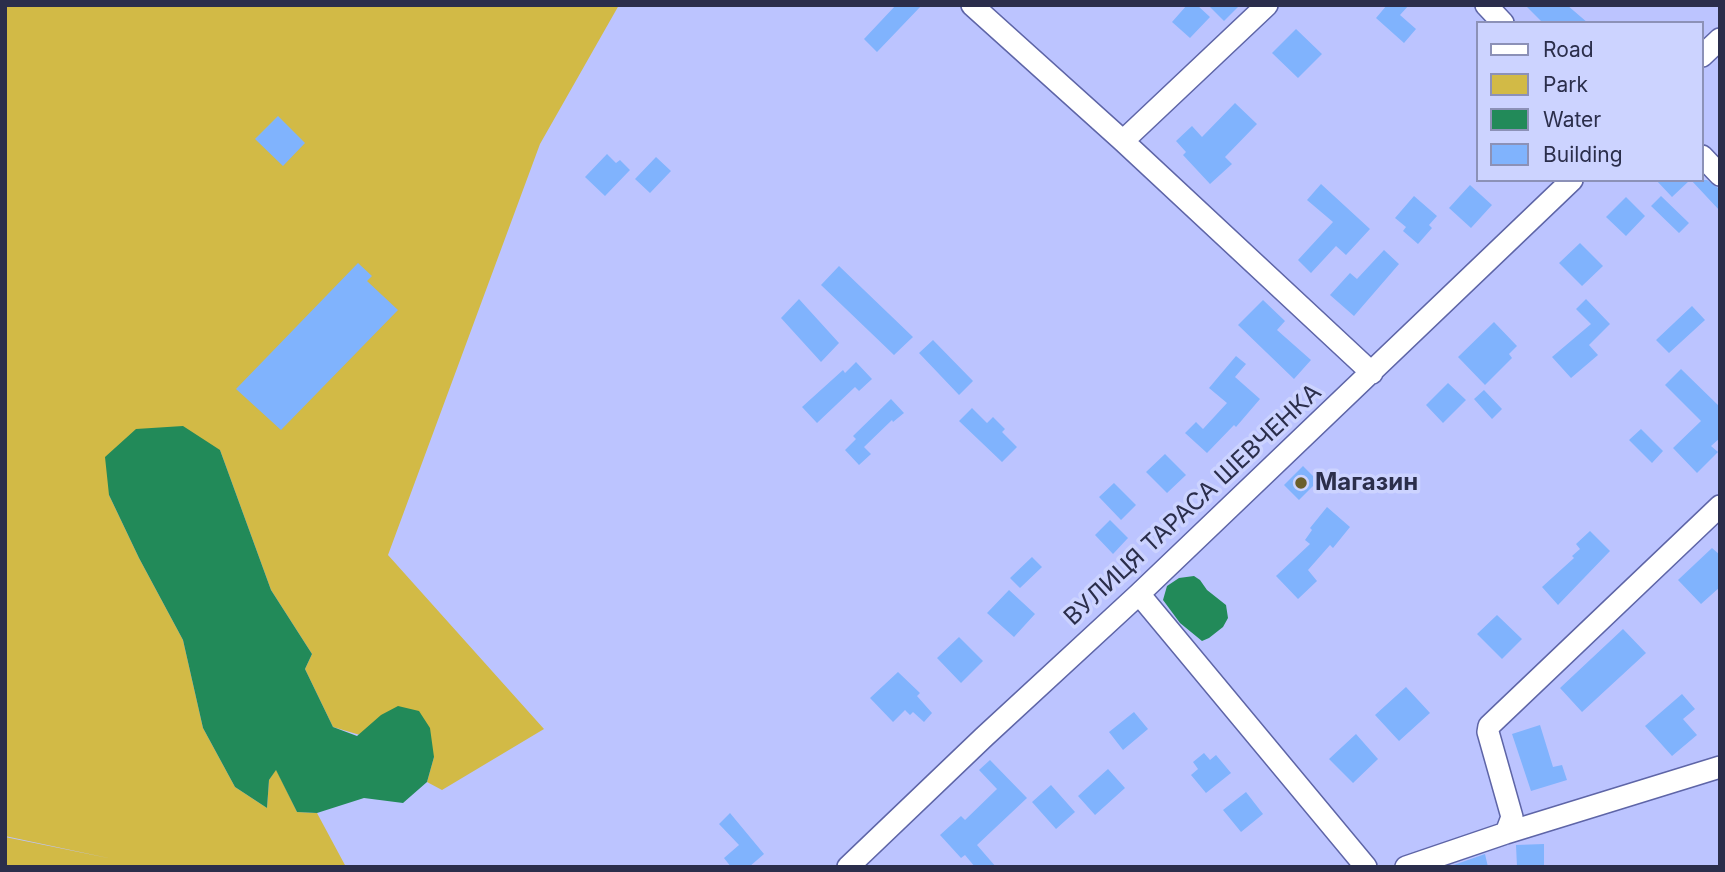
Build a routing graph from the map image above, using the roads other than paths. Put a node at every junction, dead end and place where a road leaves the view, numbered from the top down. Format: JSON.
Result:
{"nodes":[{"id":1,"x":972,"y":5,"type":"edge"},
{"id":2,"x":1267,"y":5,"type":"edge"},
{"id":3,"x":1486,"y":5,"type":"edge"},
{"id":4,"x":1501,"y":21,"type":"edge"},
{"id":5,"x":1720,"y":39,"type":"edge"},
{"id":6,"x":1704,"y":54,"type":"edge"},
{"id":7,"x":1123,"y":141,"type":"junction"},
{"id":8,"x":1704,"y":158,"type":"edge"},
{"id":9,"x":1720,"y":175,"type":"edge"},
{"id":10,"x":1570,"y":182,"type":"edge"},
{"id":11,"x":1372,"y":373,"type":"junction"},
{"id":12,"x":1720,"y":506,"type":"edge"},
{"id":13,"x":1139,"y":594,"type":"junction"},
{"id":14,"x":1720,"y":766,"type":"edge"},
{"id":15,"x":1506,"y":833,"type":"junction"},
{"id":16,"x":848,"y":867,"type":"edge"},
{"id":17,"x":1366,"y":867,"type":"edge"},
{"id":18,"x":1406,"y":867,"type":"edge"}],
"edges":[{"from":1,"to":7,"type":"street"},
{"from":2,"to":7,"type":"street"},
{"from":3,"to":4,"type":"street"},
{"from":5,"to":6,"type":"street"},
{"from":7,"to":11,"type":"street"},
{"from":8,"to":9,"type":"street"},
{"from":10,"to":11,"type":"street","name":"ВУЛИЦЯ ТАРАСА ШЕВЧЕНКА"},
{"from":11,"to":13,"type":"street","name":"ВУЛИЦЯ ТАРАСА ШЕВЧЕНКА"},
{"from":12,"to":15,"type":"street"},
{"from":13,"to":16,"type":"street","name":"ВУЛИЦЯ ТАРАСА ШЕВЧЕНКА"},
{"from":13,"to":17,"type":"street"},
{"from":14,"to":15,"type":"street"},
{"from":15,"to":18,"type":"street"}]}
